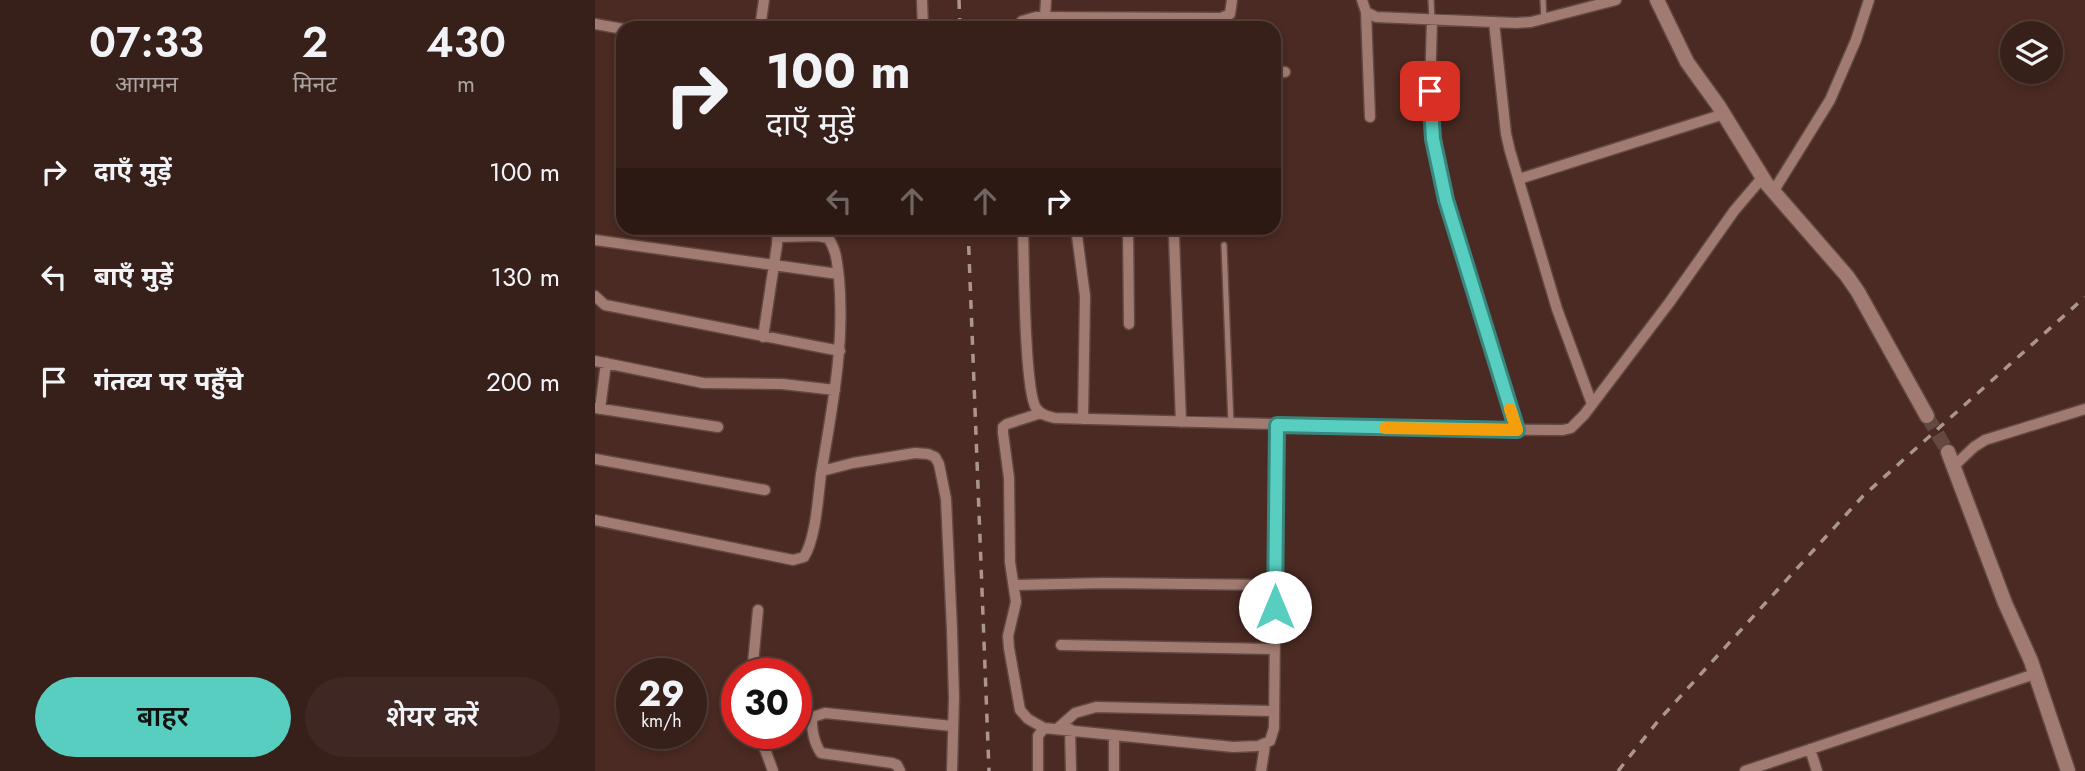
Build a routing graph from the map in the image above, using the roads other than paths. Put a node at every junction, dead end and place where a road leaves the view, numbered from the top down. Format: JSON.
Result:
{"nodes":[{"id":1,"x":764,"y":0,"type":"edge"},
{"id":2,"x":922,"y":0,"type":"edge"},
{"id":3,"x":1046,"y":0,"type":"edge"},
{"id":4,"x":1233,"y":0,"type":"edge"},
{"id":5,"x":1362,"y":0,"type":"edge"},
{"id":6,"x":1431,"y":0,"type":"edge"},
{"id":7,"x":1543,"y":0,"type":"edge"},
{"id":8,"x":1616,"y":0,"type":"edge"},
{"id":9,"x":1657,"y":0,"type":"edge"},
{"id":10,"x":1869,"y":0,"type":"edge"},
{"id":11,"x":1366,"y":12,"type":"junction"},
{"id":12,"x":1045,"y":17,"type":"junction"},
{"id":13,"x":1432,"y":19,"type":"junction"},
{"id":14,"x":1544,"y":19,"type":"junction"},
{"id":15,"x":761,"y":21,"type":"edge"},
{"id":16,"x":923,"y":21,"type":"edge"},
{"id":17,"x":1021,"y":21,"type":"edge"},
{"id":18,"x":1494,"y":22,"type":"junction"},
{"id":19,"x":596,"y":28,"type":"edge"},
{"id":20,"x":616,"y":29,"type":"edge"},
{"id":21,"x":1724,"y":114,"type":"junction"},
{"id":22,"x":1370,"y":117,"type":"dead end"},
{"id":23,"x":1762,"y":178,"type":"junction"},
{"id":24,"x":1518,"y":179,"type":"junction"},
{"id":25,"x":1773,"y":191,"type":"junction"},
{"id":26,"x":778,"y":235,"type":"edge"},
{"id":27,"x":808,"y":235,"type":"edge"},
{"id":28,"x":1023,"y":235,"type":"edge"},
{"id":29,"x":1077,"y":235,"type":"edge"},
{"id":30,"x":1128,"y":235,"type":"edge"},
{"id":31,"x":1174,"y":237,"type":"dead end"},
{"id":32,"x":596,"y":242,"type":"edge"},
{"id":33,"x":1224,"y":245,"type":"dead end"},
{"id":34,"x":774,"y":266,"type":"junction"},
{"id":35,"x":838,"y":274,"type":"junction"},
{"id":36,"x":595,"y":296,"type":"edge"},
{"id":37,"x":1129,"y":324,"type":"dead end"},
{"id":38,"x":763,"y":337,"type":"junction"},
{"id":39,"x":840,"y":351,"type":"junction"},
{"id":40,"x":600,"y":362,"type":"edge"},
{"id":41,"x":835,"y":390,"type":"junction"},
{"id":42,"x":1593,"y":404,"type":"junction"},
{"id":43,"x":598,"y":408,"type":"edge"},
{"id":44,"x":2085,"y":409,"type":"edge"},
{"id":45,"x":1041,"y":413,"type":"junction"},
{"id":46,"x":1927,"y":416,"type":"tunnel mouth"},
{"id":47,"x":1083,"y":419,"type":"junction"},
{"id":48,"x":1181,"y":422,"type":"junction"},
{"id":49,"x":1231,"y":424,"type":"junction"},
{"id":50,"x":1277,"y":425,"type":"junction"},
{"id":51,"x":718,"y":428,"type":"dead end"},
{"id":52,"x":1517,"y":430,"type":"junction"},
{"id":53,"x":1948,"y":452,"type":"tunnel mouth"},
{"id":54,"x":595,"y":459,"type":"edge"},
{"id":55,"x":1953,"y":467,"type":"junction"},
{"id":56,"x":822,"y":471,"type":"junction"},
{"id":57,"x":765,"y":490,"type":"dead end"},
{"id":58,"x":595,"y":520,"type":"edge"},
{"id":59,"x":1014,"y":585,"type":"junction"},
{"id":60,"x":1275,"y":585,"type":"junction"},
{"id":61,"x":758,"y":610,"type":"dead end"},
{"id":62,"x":1061,"y":645,"type":"dead end"},
{"id":63,"x":1275,"y":649,"type":"junction"},
{"id":64,"x":754,"y":658,"type":"edge"},
{"id":65,"x":2035,"y":674,"type":"junction"},
{"id":66,"x":1274,"y":710,"type":"junction"},
{"id":67,"x":952,"y":726,"type":"junction"},
{"id":68,"x":1044,"y":727,"type":"junction"},
{"id":69,"x":1064,"y":729,"type":"junction"},
{"id":70,"x":1114,"y":735,"type":"junction"},
{"id":71,"x":1265,"y":745,"type":"junction"},
{"id":72,"x":1810,"y":748,"type":"junction"},
{"id":73,"x":765,"y":749,"type":"edge"},
{"id":74,"x":773,"y":771,"type":"edge"},
{"id":75,"x":900,"y":771,"type":"edge"},
{"id":76,"x":952,"y":771,"type":"edge"},
{"id":77,"x":1038,"y":771,"type":"edge"},
{"id":78,"x":1071,"y":771,"type":"edge"},
{"id":79,"x":1114,"y":771,"type":"edge"},
{"id":80,"x":1261,"y":771,"type":"edge"},
{"id":81,"x":1745,"y":771,"type":"edge"},
{"id":82,"x":1817,"y":771,"type":"edge"},
{"id":83,"x":2068,"y":771,"type":"edge"}],
"edges":[{"from":1,"to":15,"type":"street"},
{"from":2,"to":16,"type":"street"},
{"from":3,"to":12,"type":"street"},
{"from":4,"to":12,"type":"street"},
{"from":5,"to":11,"type":"street"},
{"from":6,"to":13,"type":"lane"},
{"from":7,"to":14,"type":"lane"},
{"from":8,"to":14,"type":"street"},
{"from":9,"to":21,"type":"street"},
{"from":10,"to":25,"type":"street"},
{"from":11,"to":13,"type":"street"},
{"from":11,"to":22,"type":"street"},
{"from":12,"to":17,"type":"street"},
{"from":13,"to":18,"type":"street"},
{"from":13,"to":52,"type":"street"},
{"from":14,"to":18,"type":"street"},
{"from":18,"to":24,"type":"street"},
{"from":19,"to":20,"type":"street"},
{"from":21,"to":23,"type":"street"},
{"from":21,"to":24,"type":"street"},
{"from":23,"to":25,"type":"street"},
{"from":23,"to":42,"type":"street"},
{"from":24,"to":42,"type":"street"},
{"from":25,"to":46,"type":"street"},
{"from":26,"to":34,"type":"street"},
{"from":27,"to":35,"type":"street"},
{"from":28,"to":45,"type":"street"},
{"from":29,"to":47,"type":"street"},
{"from":30,"to":37,"type":"street"},
{"from":31,"to":48,"type":"street"},
{"from":32,"to":34,"type":"street"},
{"from":33,"to":49,"type":"lane"},
{"from":34,"to":35,"type":"street"},
{"from":34,"to":38,"type":"street"},
{"from":35,"to":39,"type":"street"},
{"from":36,"to":38,"type":"street"},
{"from":38,"to":39,"type":"street"},
{"from":39,"to":41,"type":"street"},
{"from":40,"to":41,"type":"street"},
{"from":40,"to":43,"type":"street"},
{"from":41,"to":56,"type":"street"},
{"from":42,"to":52,"type":"street"},
{"from":43,"to":51,"type":"street"},
{"from":44,"to":55,"type":"street"},
{"from":45,"to":47,"type":"street"},
{"from":45,"to":59,"type":"street"},
{"from":47,"to":48,"type":"street"},
{"from":48,"to":49,"type":"street"},
{"from":49,"to":50,"type":"street"},
{"from":50,"to":52,"type":"street"},
{"from":50,"to":60,"type":"street"},
{"from":53,"to":55,"type":"street"},
{"from":54,"to":57,"type":"street"},
{"from":55,"to":65,"type":"street"},
{"from":56,"to":58,"type":"street"},
{"from":56,"to":67,"type":"street"},
{"from":59,"to":60,"type":"street"},
{"from":59,"to":68,"type":"street"},
{"from":60,"to":63,"type":"street"},
{"from":61,"to":64,"type":"street"},
{"from":62,"to":63,"type":"street"},
{"from":63,"to":66,"type":"street"},
{"from":65,"to":72,"type":"street"},
{"from":65,"to":83,"type":"street"},
{"from":66,"to":69,"type":"street"},
{"from":66,"to":71,"type":"street"},
{"from":67,"to":75,"type":"street"},
{"from":67,"to":76,"type":"street"},
{"from":68,"to":69,"type":"street"},
{"from":68,"to":77,"type":"street"},
{"from":69,"to":70,"type":"street"},
{"from":69,"to":78,"type":"street"},
{"from":70,"to":71,"type":"street"},
{"from":70,"to":79,"type":"street"},
{"from":71,"to":80,"type":"street"},
{"from":72,"to":81,"type":"street"},
{"from":72,"to":82,"type":"street"},
{"from":73,"to":74,"type":"street"}]}
